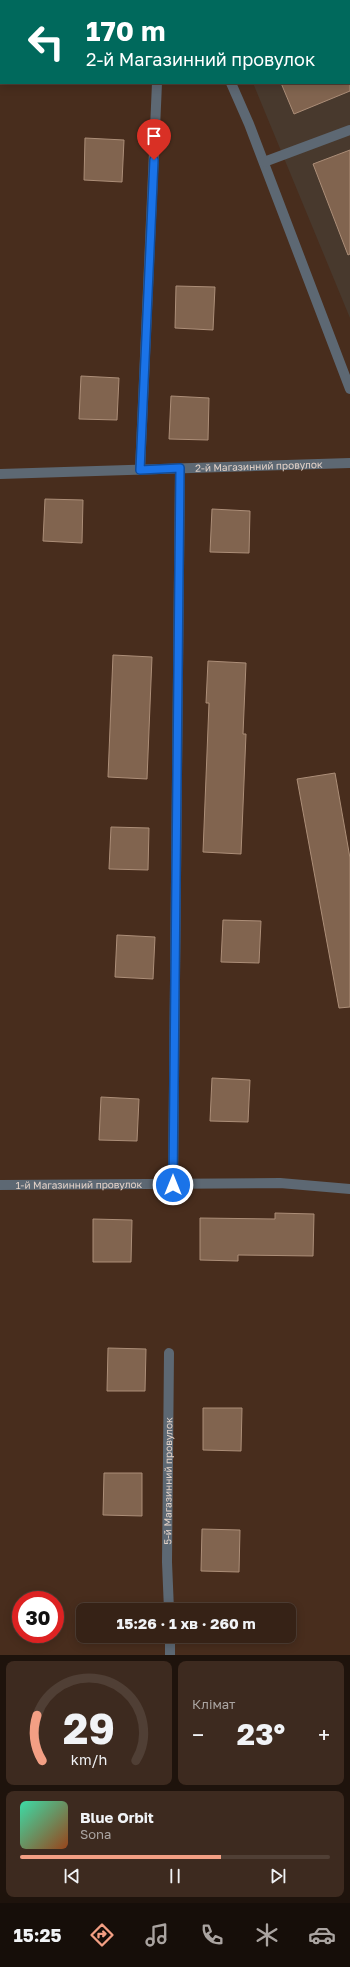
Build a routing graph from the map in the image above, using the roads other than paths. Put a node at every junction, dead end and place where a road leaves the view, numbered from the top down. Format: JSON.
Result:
{"nodes":[{"id":1,"x":157,"y":84,"type":"edge"},
{"id":2,"x":231,"y":84,"type":"edge"},
{"id":3,"x":350,"y":130,"type":"edge"},
{"id":4,"x":264,"y":162,"type":"junction"},
{"id":5,"x":350,"y":389,"type":"edge"},
{"id":6,"x":350,"y":463,"type":"edge"},
{"id":7,"x":180,"y":468,"type":"junction"},
{"id":8,"x":140,"y":470,"type":"junction"},
{"id":9,"x":0,"y":474,"type":"edge"},
{"id":10,"x":0,"y":1185,"type":"edge"},
{"id":11,"x":173,"y":1185,"type":"junction"},
{"id":12,"x":350,"y":1189,"type":"edge"},
{"id":13,"x":169,"y":1353,"type":"dead end"},
{"id":14,"x":169,"y":1603,"type":"edge"},
{"id":15,"x":170,"y":1643,"type":"edge"},
{"id":16,"x":170,"y":1655,"type":"edge"}],
"edges":[{"from":1,"to":8,"type":"street"},
{"from":2,"to":4,"type":"street"},
{"from":3,"to":4,"type":"street"},
{"from":4,"to":5,"type":"street"},
{"from":6,"to":7,"type":"street","name":"2-й Магазинний провулок"},
{"from":7,"to":8,"type":"street","name":"2-й Магазинний провулок"},
{"from":7,"to":11,"type":"street"},
{"from":8,"to":9,"type":"street","name":"2-й Магазинний провулок"},
{"from":10,"to":11,"type":"street","name":"1-й Магазинний провулок"},
{"from":11,"to":12,"type":"street","name":"1-й Магазинний провулок"},
{"from":13,"to":14,"type":"street","name":"5-й Магазинний провулок"},
{"from":15,"to":16,"type":"street"}]}
